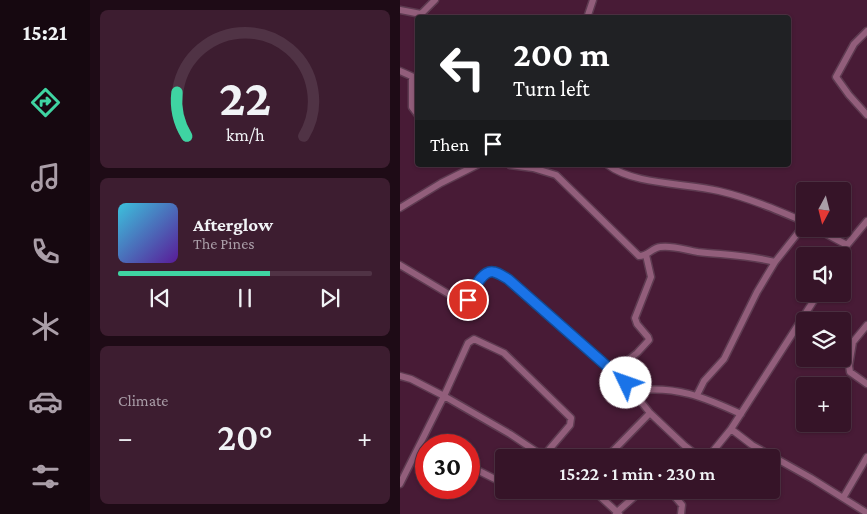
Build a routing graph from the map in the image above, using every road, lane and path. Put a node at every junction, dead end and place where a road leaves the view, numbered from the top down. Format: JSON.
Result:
{"nodes":[{"id":1,"x":435,"y":0,"type":"edge"},
{"id":2,"x":593,"y":0,"type":"edge"},
{"id":3,"x":400,"y":10,"type":"edge"},
{"id":4,"x":588,"y":15,"type":"edge"},
{"id":5,"x":867,"y":31,"type":"edge"},
{"id":6,"x":400,"y":71,"type":"edge"},
{"id":7,"x":414,"y":78,"type":"edge"},
{"id":8,"x":415,"y":112,"type":"edge"},
{"id":9,"x":867,"y":115,"type":"edge"},
{"id":10,"x":472,"y":167,"type":"edge"},
{"id":11,"x":525,"y":167,"type":"edge"},
{"id":12,"x":611,"y":167,"type":"edge"},
{"id":13,"x":400,"y":207,"type":"edge"},
{"id":14,"x":796,"y":219,"type":"edge"},
{"id":15,"x":867,"y":221,"type":"edge"},
{"id":16,"x":864,"y":230,"type":"edge"},
{"id":17,"x":796,"y":235,"type":"edge"},
{"id":18,"x":834,"y":238,"type":"edge"},
{"id":19,"x":847,"y":245,"type":"joint"},
{"id":20,"x":646,"y":255,"type":"junction"},
{"id":21,"x":775,"y":262,"type":"junction"},
{"id":22,"x":400,"y":265,"type":"edge"},
{"id":23,"x":867,"y":325,"type":"edge"},
{"id":24,"x":796,"y":329,"type":"edge"},
{"id":25,"x":853,"y":342,"type":"joint"},
{"id":26,"x":613,"y":372,"type":"junction"},
{"id":27,"x":400,"y":376,"type":"edge"},
{"id":28,"x":867,"y":384,"type":"edge"},
{"id":29,"x":633,"y":392,"type":"junction"},
{"id":30,"x":697,"y":395,"type":"junction"},
{"id":31,"x":444,"y":396,"type":"junction"},
{"id":32,"x":650,"y":413,"type":"junction"},
{"id":33,"x":741,"y":414,"type":"junction"},
{"id":34,"x":731,"y":429,"type":"junction"},
{"id":35,"x":429,"y":434,"type":"edge"},
{"id":36,"x":532,"y":449,"type":"edge"},
{"id":37,"x":550,"y":449,"type":"edge"},
{"id":38,"x":615,"y":449,"type":"edge"},
{"id":39,"x":867,"y":457,"type":"edge"},
{"id":40,"x":415,"y":459,"type":"edge"},
{"id":41,"x":480,"y":471,"type":"edge"},
{"id":42,"x":495,"y":479,"type":"edge"},
{"id":43,"x":400,"y":484,"type":"edge"},
{"id":44,"x":843,"y":498,"type":"junction"},
{"id":45,"x":602,"y":499,"type":"edge"},
{"id":46,"x":632,"y":499,"type":"edge"},
{"id":47,"x":676,"y":499,"type":"edge"},
{"id":48,"x":617,"y":513,"type":"edge"},
{"id":49,"x":867,"y":513,"type":"edge"},
{"id":50,"x":681,"y":514,"type":"edge"}],
"edges":[{"from":1,"to":3,"type":"street"},
{"from":2,"to":4,"type":"street"},
{"from":5,"to":9,"type":"street"},
{"from":6,"to":7,"type":"street"},
{"from":7,"to":8,"type":"street"},
{"from":10,"to":13,"type":"street"},
{"from":11,"to":20,"type":"street"},
{"from":12,"to":14,"type":"street"},
{"from":15,"to":16,"type":"street"},
{"from":16,"to":19,"type":"street"},
{"from":17,"to":21,"type":"street"},
{"from":18,"to":19,"type":"street"},
{"from":20,"to":21,"type":"street"},
{"from":20,"to":26,"type":"street"},
{"from":21,"to":30,"type":"street"},
{"from":22,"to":26,"type":"street"},
{"from":23,"to":25,"type":"street"},
{"from":24,"to":33,"type":"street"},
{"from":25,"to":28,"type":"street"},
{"from":26,"to":29,"type":"street"},
{"from":27,"to":31,"type":"street"},
{"from":29,"to":30,"type":"street"},
{"from":29,"to":32,"type":"street"},
{"from":30,"to":33,"type":"street"},
{"from":31,"to":35,"type":"street"},
{"from":31,"to":36,"type":"street"},
{"from":31,"to":37,"type":"street"},
{"from":32,"to":34,"type":"street"},
{"from":32,"to":38,"type":"street"},
{"from":33,"to":34,"type":"street"},
{"from":34,"to":44,"type":"street"},
{"from":39,"to":44,"type":"street"},
{"from":40,"to":43,"type":"street"},
{"from":41,"to":42,"type":"street"},
{"from":44,"to":49,"type":"street"},
{"from":45,"to":48,"type":"street"},
{"from":46,"to":48,"type":"street"},
{"from":47,"to":50,"type":"street"}]}
